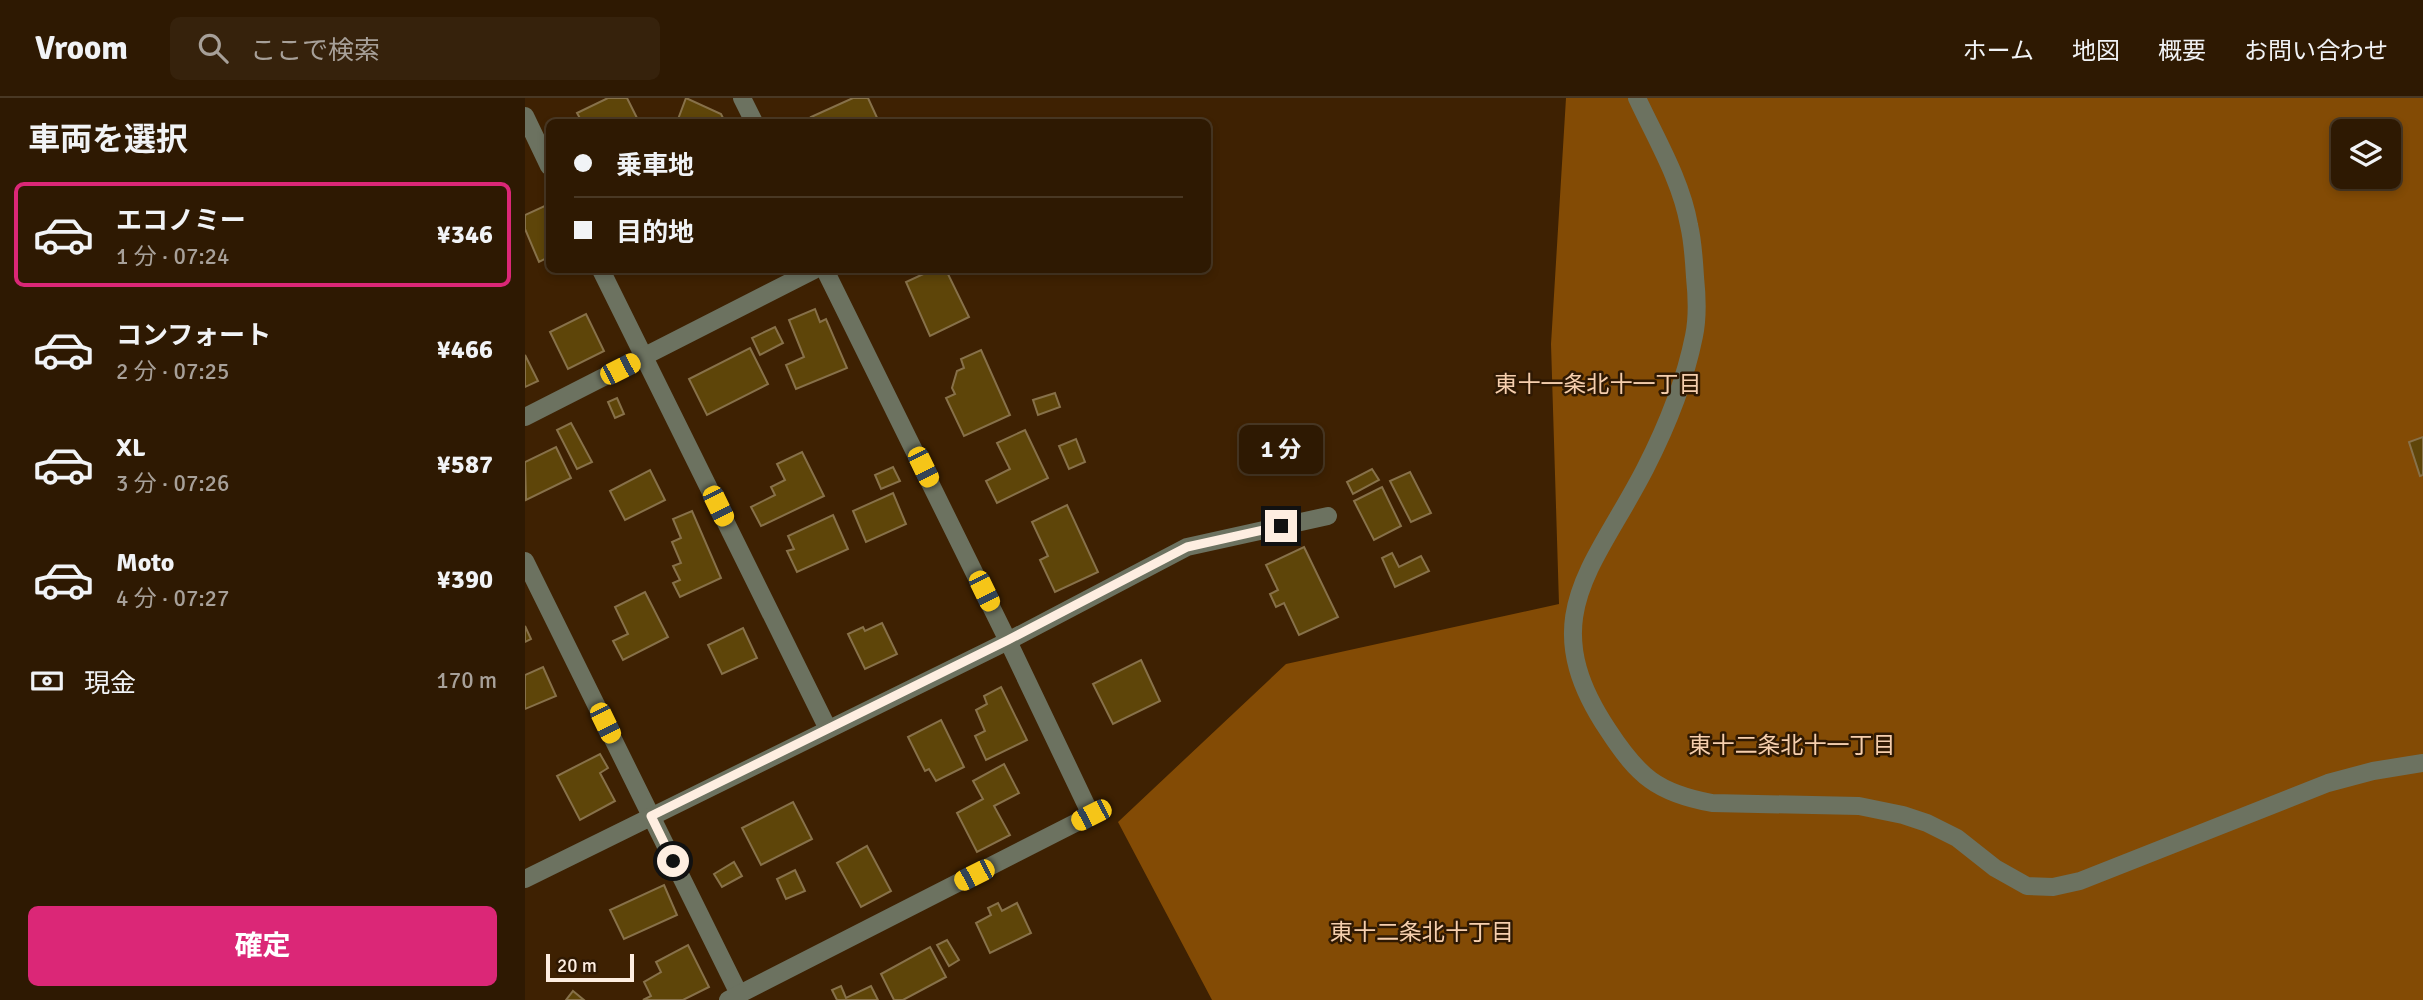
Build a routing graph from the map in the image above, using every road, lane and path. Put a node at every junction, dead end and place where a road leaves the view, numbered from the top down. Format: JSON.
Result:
{"nodes":[{"id":1,"x":742,"y":98,"type":"edge"},
{"id":2,"x":1637,"y":98,"type":"edge"},
{"id":3,"x":525,"y":116,"type":"edge"},
{"id":4,"x":752,"y":119,"type":"edge"},
{"id":5,"x":546,"y":160,"type":"edge"},
{"id":6,"x":602,"y":273,"type":"edge"},
{"id":7,"x":808,"y":273,"type":"edge"},
{"id":8,"x":826,"y":273,"type":"edge"},
{"id":9,"x":644,"y":356,"type":"junction"},
{"id":10,"x":525,"y":417,"type":"edge"},
{"id":11,"x":1328,"y":516,"type":"dead end"},
{"id":12,"x":525,"y":561,"type":"edge"},
{"id":13,"x":1008,"y":640,"type":"junction"},
{"id":14,"x":828,"y":729,"type":"junction"},
{"id":15,"x":2423,"y":763,"type":"edge"},
{"id":16,"x":651,"y":816,"type":"junction"},
{"id":17,"x":525,"y":879,"type":"edge"},
{"id":18,"x":734,"y":997,"type":"edge"}],
"edges":[{"from":1,"to":4,"type":"street"},
{"from":2,"to":15,"type":"street"},
{"from":3,"to":5,"type":"street"},
{"from":6,"to":9,"type":"street"},
{"from":7,"to":9,"type":"street"},
{"from":8,"to":13,"type":"street"},
{"from":9,"to":10,"type":"street"},
{"from":9,"to":14,"type":"street"},
{"from":11,"to":13,"type":"street"},
{"from":12,"to":16,"type":"street"},
{"from":13,"to":14,"type":"street"},
{"from":13,"to":18,"type":"street"},
{"from":14,"to":16,"type":"street"},
{"from":16,"to":17,"type":"street"},
{"from":16,"to":18,"type":"street"}]}
